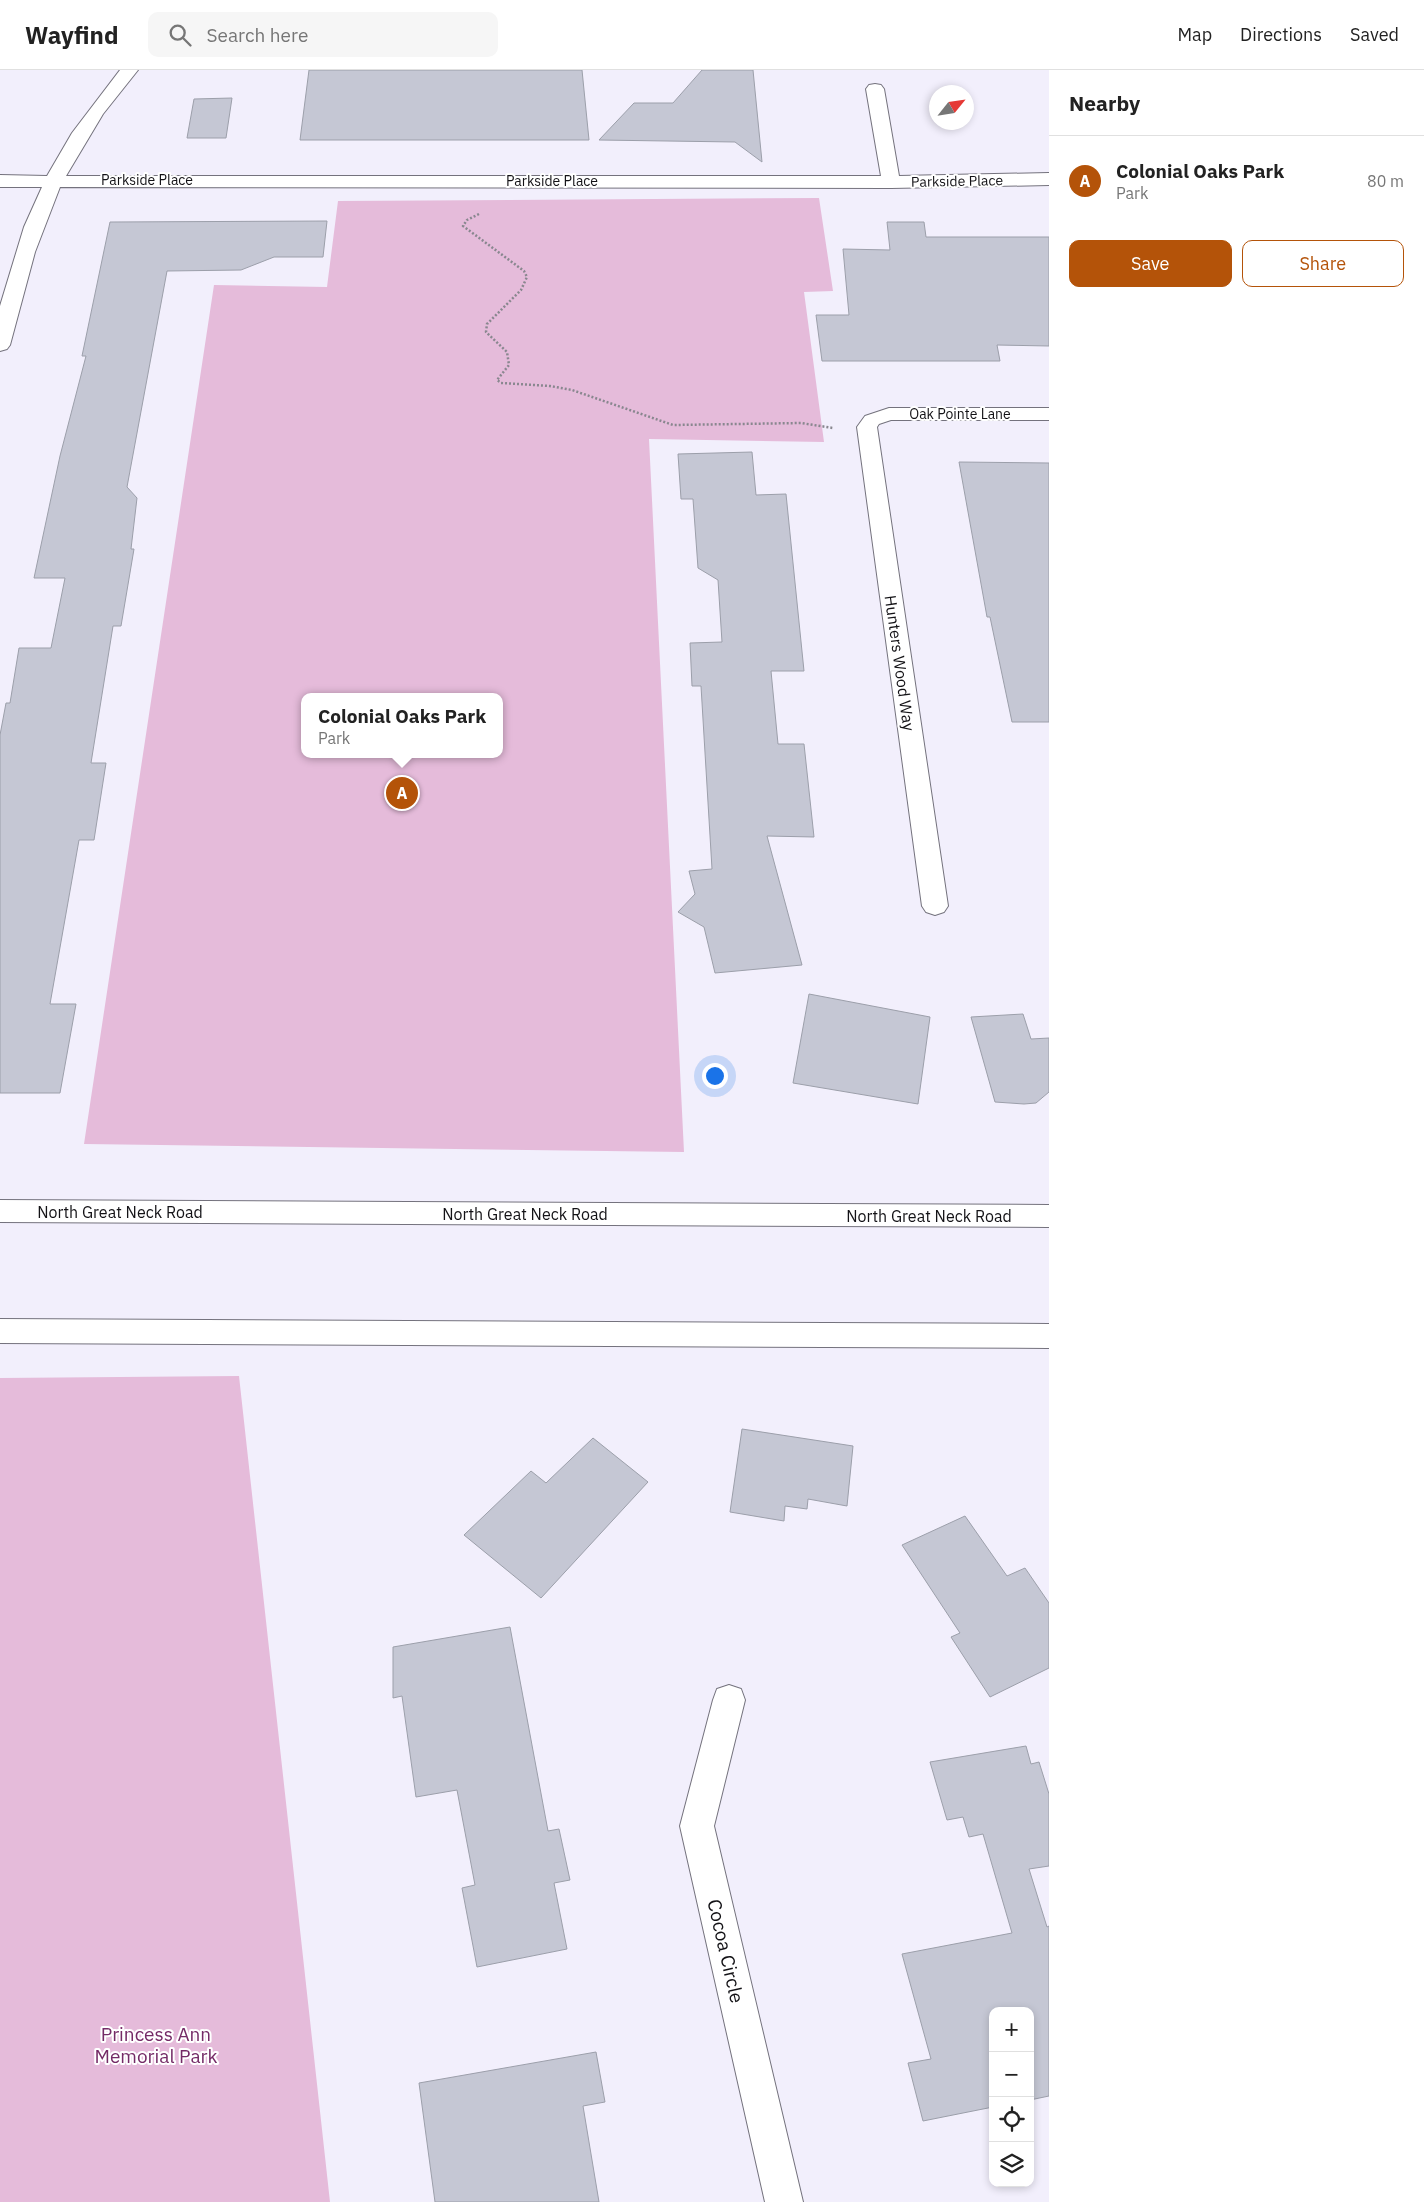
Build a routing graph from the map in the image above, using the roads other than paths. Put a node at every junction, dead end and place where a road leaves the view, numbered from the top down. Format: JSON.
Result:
{"nodes":[{"id":1,"x":129,"y":70,"type":"edge"},
{"id":2,"x":875,"y":89,"type":"dead end"},
{"id":3,"x":1049,"y":179,"type":"edge"},
{"id":4,"x":54,"y":180,"type":"junction"},
{"id":5,"x":0,"y":181,"type":"edge"},
{"id":6,"x":890,"y":182,"type":"junction"},
{"id":7,"x":0,"y":345,"type":"edge"},
{"id":8,"x":1049,"y":414,"type":"edge"},
{"id":9,"x":870,"y":429,"type":"joint"},
{"id":10,"x":935,"y":906,"type":"dead end"},
{"id":11,"x":0,"y":1211,"type":"edge"},
{"id":12,"x":1049,"y":1216,"type":"edge"},
{"id":13,"x":0,"y":1331,"type":"edge"},
{"id":14,"x":1049,"y":1336,"type":"edge"},
{"id":15,"x":728,"y":1700,"type":"dead end"},
{"id":16,"x":784,"y":2202,"type":"edge"}],
"edges":[{"from":1,"to":4,"type":"street"},
{"from":2,"to":6,"type":"street"},
{"from":3,"to":6,"type":"street","name":"Parkside Place"},
{"from":4,"to":5,"type":"street","name":"Parkside Place"},
{"from":4,"to":6,"type":"street","name":"Parkside Place"},
{"from":4,"to":7,"type":"street"},
{"from":8,"to":9,"type":"street","name":"Oak Pointe Lane"},
{"from":9,"to":10,"type":"street","name":"Hunters Wood Way"},
{"from":11,"to":12,"type":"street","name":"North Great Neck Road"},
{"from":13,"to":14,"type":"street"},
{"from":15,"to":16,"type":"street","name":"Cocoa Circle"}]}
